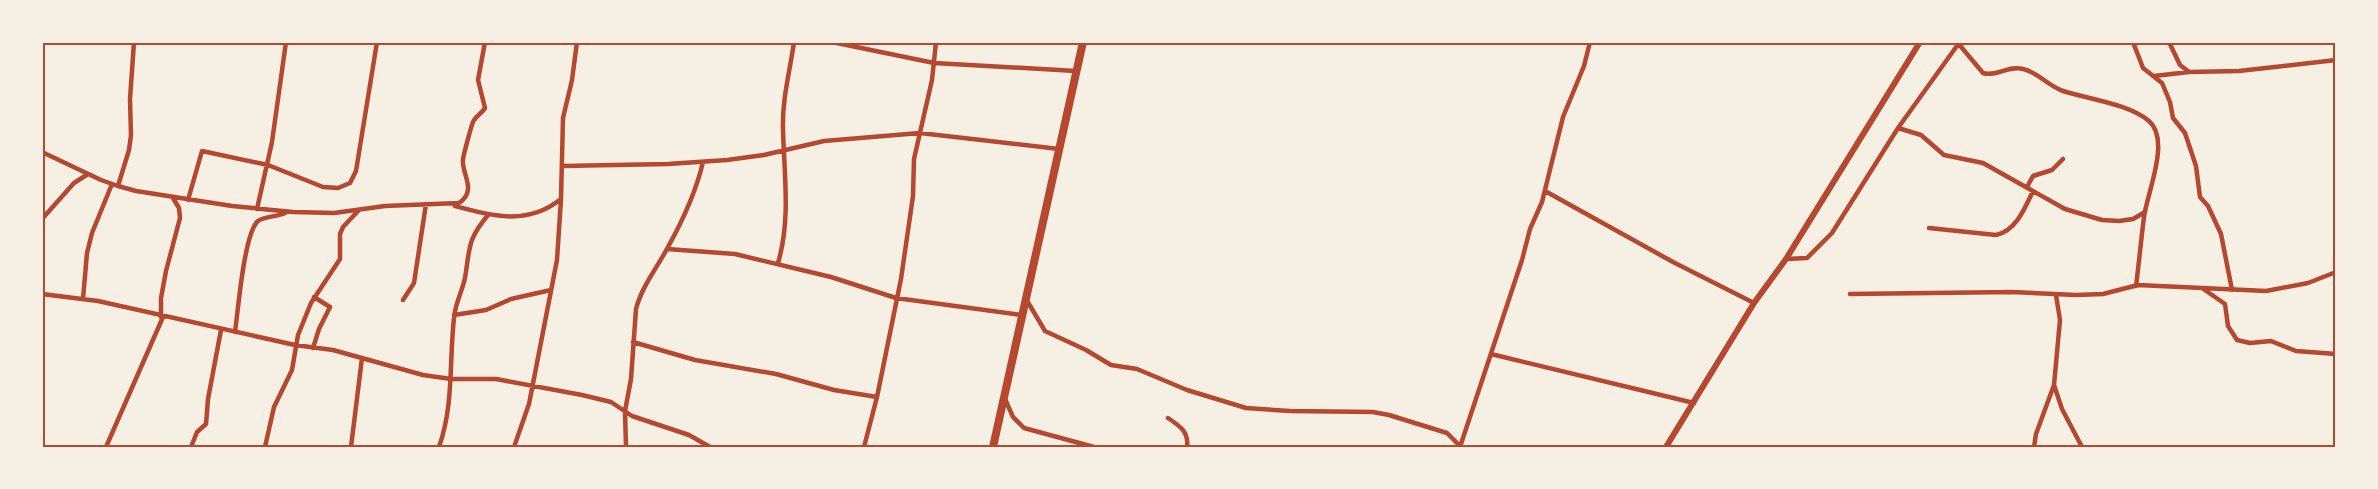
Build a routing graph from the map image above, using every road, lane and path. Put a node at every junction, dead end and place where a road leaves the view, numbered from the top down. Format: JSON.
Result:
{"nodes":[{"id":1,"x":134,"y":42,"type":"edge"},
{"id":2,"x":286,"y":42,"type":"edge"},
{"id":3,"x":377,"y":42,"type":"edge"},
{"id":4,"x":485,"y":42,"type":"edge"},
{"id":5,"x":577,"y":42,"type":"edge"},
{"id":6,"x":794,"y":42,"type":"edge"},
{"id":7,"x":832,"y":42,"type":"edge"},
{"id":8,"x":936,"y":42,"type":"edge"},
{"id":9,"x":1083,"y":42,"type":"edge"},
{"id":10,"x":1590,"y":42,"type":"edge"},
{"id":11,"x":1920,"y":42,"type":"edge"},
{"id":12,"x":2133,"y":42,"type":"edge"},
{"id":13,"x":2169,"y":42,"type":"edge"},
{"id":14,"x":1958,"y":43,"type":"edge"},
{"id":15,"x":2336,"y":60,"type":"edge"},
{"id":16,"x":934,"y":63,"type":"junction"},
{"id":17,"x":1076,"y":71,"type":"junction"},
{"id":18,"x":2189,"y":72,"type":"junction"},
{"id":19,"x":2153,"y":76,"type":"junction"},
{"id":20,"x":1898,"y":128,"type":"junction"},
{"id":21,"x":920,"y":133,"type":"junction"},
{"id":22,"x":1059,"y":149,"type":"junction"},
{"id":23,"x":784,"y":151,"type":"junction"},
{"id":24,"x":42,"y":152,"type":"edge"},
{"id":25,"x":2063,"y":159,"type":"dead end"},
{"id":26,"x":703,"y":162,"type":"junction"},
{"id":27,"x":268,"y":165,"type":"junction"},
{"id":28,"x":562,"y":166,"type":"junction"},
{"id":29,"x":88,"y":174,"type":"junction"},
{"id":30,"x":115,"y":185,"type":"junction"},
{"id":31,"x":2027,"y":188,"type":"junction"},
{"id":32,"x":1545,"y":191,"type":"junction"},
{"id":33,"x":2034,"y":191,"type":"junction"},
{"id":34,"x":173,"y":197,"type":"junction"},
{"id":35,"x":561,"y":199,"type":"junction"},
{"id":36,"x":188,"y":200,"type":"junction"},
{"id":37,"x":426,"y":204,"type":"junction"},
{"id":38,"x":452,"y":205,"type":"junction"},
{"id":39,"x":257,"y":209,"type":"junction"},
{"id":40,"x":358,"y":211,"type":"junction"},
{"id":41,"x":288,"y":212,"type":"junction"},
{"id":42,"x":2145,"y":212,"type":"junction"},
{"id":43,"x":488,"y":214,"type":"junction"},
{"id":44,"x":42,"y":219,"type":"edge"},
{"id":45,"x":1929,"y":228,"type":"dead end"},
{"id":46,"x":667,"y":249,"type":"junction"},
{"id":47,"x":1786,"y":259,"type":"junction"},
{"id":48,"x":778,"y":263,"type":"junction"},
{"id":49,"x":2336,"y":272,"type":"edge"},
{"id":50,"x":2136,"y":286,"type":"junction"},
{"id":51,"x":2202,"y":287,"type":"junction"},
{"id":52,"x":551,"y":290,"type":"junction"},
{"id":53,"x":2232,"y":290,"type":"junction"},
{"id":54,"x":42,"y":294,"type":"edge"},
{"id":55,"x":1850,"y":294,"type":"dead end"},
{"id":56,"x":2056,"y":294,"type":"junction"},
{"id":57,"x":314,"y":297,"type":"junction"},
{"id":58,"x":896,"y":298,"type":"junction"},
{"id":59,"x":1025,"y":298,"type":"junction"},
{"id":60,"x":83,"y":299,"type":"junction"},
{"id":61,"x":403,"y":300,"type":"dead end"},
{"id":62,"x":1754,"y":303,"type":"junction"},
{"id":63,"x":454,"y":315,"type":"junction"},
{"id":64,"x":1022,"y":315,"type":"junction"},
{"id":65,"x":162,"y":317,"type":"junction"},
{"id":66,"x":221,"y":330,"type":"junction"},
{"id":67,"x":235,"y":332,"type":"junction"},
{"id":68,"x":633,"y":342,"type":"junction"},
{"id":69,"x":295,"y":345,"type":"junction"},
{"id":70,"x":313,"y":348,"type":"junction"},
{"id":71,"x":1491,"y":354,"type":"junction"},
{"id":72,"x":2336,"y":354,"type":"edge"},
{"id":73,"x":362,"y":358,"type":"junction"},
{"id":74,"x":451,"y":379,"type":"junction"},
{"id":75,"x":2054,"y":385,"type":"junction"},
{"id":76,"x":532,"y":386,"type":"junction"},
{"id":77,"x":1003,"y":396,"type":"junction"},
{"id":78,"x":877,"y":397,"type":"junction"},
{"id":79,"x":1694,"y":404,"type":"junction"},
{"id":80,"x":625,"y":411,"type":"junction"},
{"id":81,"x":1168,"y":418,"type":"dead end"},
{"id":82,"x":106,"y":447,"type":"edge"},
{"id":83,"x":191,"y":447,"type":"edge"},
{"id":84,"x":265,"y":447,"type":"edge"},
{"id":85,"x":351,"y":447,"type":"edge"},
{"id":86,"x":439,"y":447,"type":"edge"},
{"id":87,"x":514,"y":447,"type":"edge"},
{"id":88,"x":626,"y":447,"type":"edge"},
{"id":89,"x":710,"y":447,"type":"edge"},
{"id":90,"x":864,"y":447,"type":"edge"},
{"id":91,"x":993,"y":447,"type":"edge"},
{"id":92,"x":1094,"y":447,"type":"edge"},
{"id":93,"x":1187,"y":447,"type":"edge"},
{"id":94,"x":1460,"y":447,"type":"edge"},
{"id":95,"x":1666,"y":447,"type":"edge"},
{"id":96,"x":2034,"y":447,"type":"edge"},
{"id":97,"x":2082,"y":447,"type":"edge"}],
"edges":[{"from":1,"to":30,"type":"street"},
{"from":2,"to":27,"type":"street"},
{"from":3,"to":27,"type":"street"},
{"from":4,"to":38,"type":"street"},
{"from":5,"to":28,"type":"street"},
{"from":6,"to":23,"type":"street"},
{"from":7,"to":16,"type":"street"},
{"from":8,"to":16,"type":"street"},
{"from":9,"to":17,"type":"highway"},
{"from":10,"to":32,"type":"street"},
{"from":11,"to":47,"type":"street"},
{"from":12,"to":19,"type":"street"},
{"from":13,"to":18,"type":"street"},
{"from":14,"to":20,"type":"street"},
{"from":14,"to":42,"type":"street"},
{"from":15,"to":18,"type":"street"},
{"from":16,"to":17,"type":"street"},
{"from":16,"to":21,"type":"street"},
{"from":17,"to":22,"type":"highway"},
{"from":18,"to":19,"type":"street"},
{"from":19,"to":53,"type":"street"},
{"from":20,"to":31,"type":"street"},
{"from":20,"to":47,"type":"street"},
{"from":21,"to":22,"type":"street"},
{"from":21,"to":23,"type":"street"},
{"from":21,"to":58,"type":"street"},
{"from":22,"to":59,"type":"highway"},
{"from":23,"to":26,"type":"street"},
{"from":23,"to":48,"type":"street"},
{"from":24,"to":29,"type":"street"},
{"from":25,"to":31,"type":"street"},
{"from":26,"to":28,"type":"street"},
{"from":26,"to":46,"type":"street"},
{"from":27,"to":36,"type":"street"},
{"from":27,"to":39,"type":"street"},
{"from":28,"to":35,"type":"street"},
{"from":29,"to":30,"type":"street"},
{"from":29,"to":44,"type":"street"},
{"from":30,"to":34,"type":"street"},
{"from":30,"to":60,"type":"street"},
{"from":31,"to":33,"type":"street"},
{"from":32,"to":62,"type":"street"},
{"from":32,"to":71,"type":"street"},
{"from":33,"to":42,"type":"street"},
{"from":33,"to":45,"type":"street"},
{"from":34,"to":36,"type":"street"},
{"from":34,"to":65,"type":"street"},
{"from":35,"to":43,"type":"street"},
{"from":35,"to":52,"type":"street"},
{"from":36,"to":39,"type":"street"},
{"from":37,"to":38,"type":"street"},
{"from":37,"to":40,"type":"street"},
{"from":37,"to":61,"type":"street"},
{"from":38,"to":43,"type":"street"},
{"from":39,"to":41,"type":"street"},
{"from":40,"to":41,"type":"street"},
{"from":40,"to":57,"type":"street"},
{"from":41,"to":67,"type":"street"},
{"from":42,"to":50,"type":"street"},
{"from":43,"to":63,"type":"street"},
{"from":46,"to":48,"type":"street"},
{"from":46,"to":68,"type":"street"},
{"from":47,"to":62,"type":"street"},
{"from":48,"to":58,"type":"street"},
{"from":49,"to":53,"type":"street"},
{"from":50,"to":51,"type":"street"},
{"from":50,"to":56,"type":"street"},
{"from":51,"to":53,"type":"street"},
{"from":51,"to":72,"type":"street"},
{"from":52,"to":63,"type":"street"},
{"from":52,"to":76,"type":"street"},
{"from":54,"to":60,"type":"street"},
{"from":55,"to":56,"type":"street"},
{"from":56,"to":75,"type":"street"},
{"from":57,"to":69,"type":"street"},
{"from":57,"to":70,"type":"street"},
{"from":58,"to":64,"type":"street"},
{"from":58,"to":78,"type":"street"},
{"from":59,"to":64,"type":"highway"},
{"from":59,"to":94,"type":"street"},
{"from":60,"to":65,"type":"street"},
{"from":62,"to":79,"type":"street"},
{"from":63,"to":74,"type":"street"},
{"from":64,"to":77,"type":"highway"},
{"from":65,"to":66,"type":"street"},
{"from":65,"to":82,"type":"street"},
{"from":66,"to":67,"type":"street"},
{"from":66,"to":83,"type":"street"},
{"from":67,"to":69,"type":"street"},
{"from":68,"to":78,"type":"street"},
{"from":68,"to":80,"type":"street"},
{"from":69,"to":70,"type":"street"},
{"from":69,"to":84,"type":"street"},
{"from":70,"to":73,"type":"street"},
{"from":71,"to":79,"type":"street"},
{"from":71,"to":94,"type":"street"},
{"from":73,"to":74,"type":"street"},
{"from":73,"to":85,"type":"street"},
{"from":74,"to":76,"type":"street"},
{"from":74,"to":86,"type":"street"},
{"from":75,"to":96,"type":"street"},
{"from":75,"to":97,"type":"street"},
{"from":76,"to":80,"type":"street"},
{"from":76,"to":87,"type":"street"},
{"from":77,"to":91,"type":"highway"},
{"from":77,"to":92,"type":"street"},
{"from":78,"to":90,"type":"street"},
{"from":79,"to":95,"type":"street"},
{"from":80,"to":88,"type":"street"},
{"from":80,"to":89,"type":"street"},
{"from":81,"to":93,"type":"street"}]}
